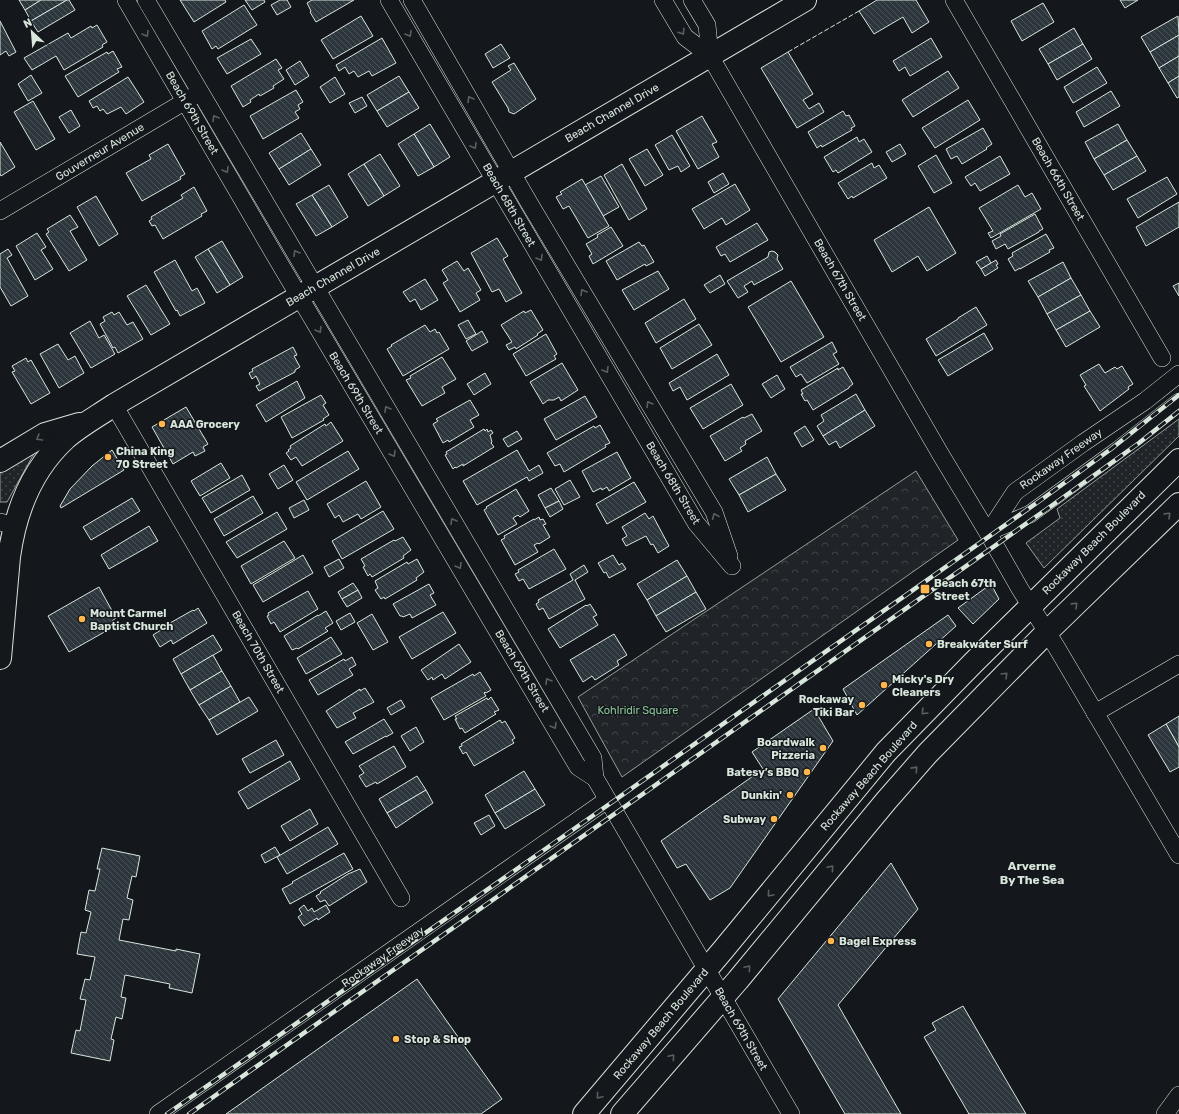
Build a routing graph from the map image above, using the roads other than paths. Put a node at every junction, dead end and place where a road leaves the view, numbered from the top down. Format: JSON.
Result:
{"nodes":[{"id":1,"x":126,"y":0,"type":"edge"},
{"id":2,"x":146,"y":0,"type":"edge"},
{"id":3,"x":389,"y":0,"type":"edge"},
{"id":4,"x":412,"y":0,"type":"edge"},
{"id":5,"x":664,"y":0,"type":"edge"},
{"id":6,"x":692,"y":0,"type":"edge"},
{"id":7,"x":804,"y":0,"type":"edge"},
{"id":8,"x":954,"y":0,"type":"edge"},
{"id":9,"x":710,"y":56,"type":"junction"},
{"id":10,"x":200,"y":92,"type":"junction"},
{"id":11,"x":186,"y":101,"type":"junction"},
{"id":12,"x":504,"y":177,"type":"junction"},
{"id":13,"x":0,"y":211,"type":"edge"},
{"id":14,"x":308,"y":292,"type":"junction"},
{"id":15,"x":1162,"y":358,"type":"dead end"},
{"id":16,"x":1179,"y":374,"type":"edge"},
{"id":17,"x":1179,"y":402,"type":"edge"},
{"id":18,"x":114,"y":405,"type":"junction"},
{"id":19,"x":90,"y":421,"type":"junction"},
{"id":20,"x":1179,"y":460,"type":"edge"},
{"id":21,"x":0,"y":461,"type":"edge"},
{"id":22,"x":1179,"y":504,"type":"edge"},
{"id":23,"x":7,"y":524,"type":"edge"},
{"id":24,"x":988,"y":532,"type":"junction"},
{"id":25,"x":1031,"y":606,"type":"junction"},
{"id":26,"x":1047,"y":632,"type":"junction"},
{"id":27,"x":0,"y":658,"type":"edge"},
{"id":28,"x":1179,"y":664,"type":"edge"},
{"id":29,"x":1095,"y":712,"type":"junction"},
{"id":30,"x":864,"y":780,"type":"junction"},
{"id":31,"x":607,"y":800,"type":"junction"},
{"id":32,"x":886,"y":801,"type":"junction"},
{"id":33,"x":1179,"y":855,"type":"edge"},
{"id":34,"x":402,"y":898,"type":"dead end"},
{"id":35,"x":706,"y":970,"type":"junction"},
{"id":36,"x":723,"y":998,"type":"junction"},
{"id":37,"x":1179,"y":1095,"type":"edge"},
{"id":38,"x":626,"y":1113,"type":"edge"},
{"id":39,"x":158,"y":1114,"type":"edge"},
{"id":40,"x":584,"y":1114,"type":"edge"},
{"id":41,"x":791,"y":1114,"type":"edge"},
{"id":42,"x":1165,"y":1114,"type":"edge"}],
"edges":[{"from":1,"to":11,"type":"street","name":"Beach 69th Street","one_way":true},
{"from":2,"to":10,"type":"street","name":"Beach 69th Street"},
{"from":3,"to":12,"type":"street","name":"Beach 68th Street","one_way":true},
{"from":12,"to":4,"type":"street","name":"Beach 68th Street","one_way":true},
{"from":5,"to":9,"type":"street","name":"Beach 67th Street","one_way":true},
{"from":6,"to":9,"type":"street","name":"Beach 67th Street"},
{"from":7,"to":9,"type":"main road","name":"Beach Channel Drive"},
{"from":8,"to":15,"type":"street","name":"Beach 66th Street"},
{"from":9,"to":12,"type":"main road","name":"Beach Channel Drive"},
{"from":9,"to":24,"type":"street","name":"Beach 67th Street"},
{"from":10,"to":11,"type":"street","name":"Gouverneur Avenue"},
{"from":14,"to":10,"type":"street","name":"Beach 69th Street","one_way":true},
{"from":11,"to":13,"type":"street","name":"Gouverneur Avenue"},
{"from":11,"to":14,"type":"street","name":"Beach 69th Street","one_way":true},
{"from":12,"to":12,"type":"street","name":"Beach 68th Street","one_way":true},
{"from":12,"to":14,"type":"main road","name":"Beach Channel Drive"},
{"from":14,"to":18,"type":"main road","name":"Beach Channel Drive"},
{"from":14,"to":31,"type":"street","name":"Beach 69th Street"},
{"from":16,"to":24,"type":"street","name":"Rockaway Freeway"},
{"from":17,"to":24,"type":"street"},
{"from":18,"to":19,"type":"main road","name":"Beach Channel Drive"},
{"from":18,"to":34,"type":"street","name":"Beach 70th Street"},
{"from":19,"to":21,"type":"main road","one_way":true},
{"from":19,"to":23,"type":"main road","name":"Beach Channel Drive"},
{"from":20,"to":25,"type":"main road","name":"Rockaway Beach Boulevard"},
{"from":26,"to":22,"type":"main road","one_way":true},
{"from":23,"to":27,"type":"main road","name":"Beach Channel Drive"},
{"from":24,"to":25,"type":"street","name":"Beach 67th Street"},
{"from":25,"to":26,"type":"street","name":"Beach 67th Street"},
{"from":25,"to":30,"type":"main road","name":"Rockaway Beach Boulevard","one_way":true},
{"from":26,"to":29,"type":"street","name":"Beach 67th Street"},
{"from":32,"to":26,"type":"main road","one_way":true},
{"from":28,"to":29,"type":"street"},
{"from":29,"to":33,"type":"street","name":"Beach 67th Street"},
{"from":30,"to":32,"type":"main road"},
{"from":30,"to":35,"type":"main road","name":"Rockaway Beach Boulevard","one_way":true},
{"from":31,"to":35,"type":"street","name":"Beach 69th Street"},
{"from":31,"to":39,"type":"street","name":"Rockaway Freeway"},
{"from":36,"to":32,"type":"main road","one_way":true},
{"from":35,"to":36,"type":"street","name":"Beach 69th Street"},
{"from":35,"to":40,"type":"main road","name":"Rockaway Beach Boulevard","one_way":true},
{"from":38,"to":36,"type":"main road","one_way":true},
{"from":36,"to":41,"type":"street","name":"Beach 69th Street"},
{"from":37,"to":42,"type":"street"}]}
